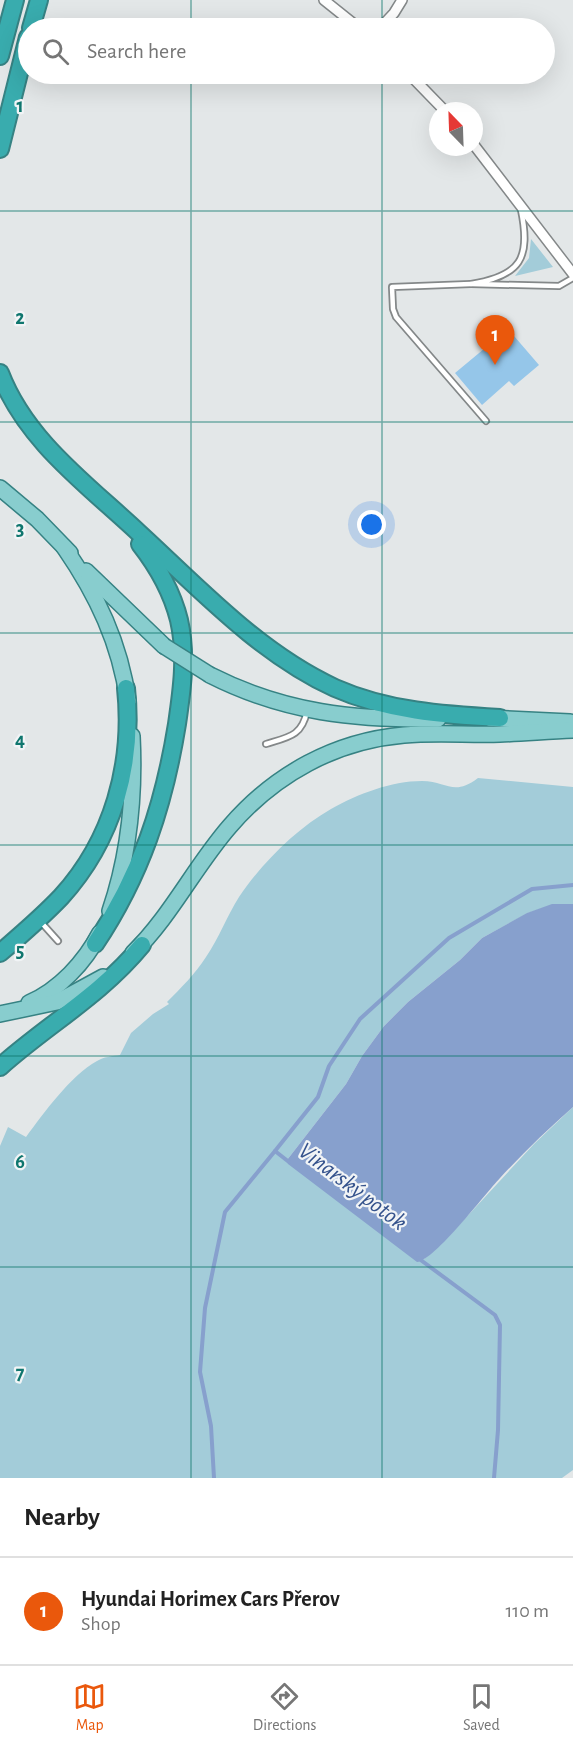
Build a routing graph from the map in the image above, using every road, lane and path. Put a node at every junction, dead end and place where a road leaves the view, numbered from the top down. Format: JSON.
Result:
{"nodes":[{"id":1,"x":15,"y":0,"type":"edge"},
{"id":2,"x":39,"y":0,"type":"edge"},
{"id":3,"x":324,"y":0,"type":"edge"},
{"id":4,"x":402,"y":0,"type":"edge"},
{"id":5,"x":34,"y":18,"type":"edge"},
{"id":6,"x":347,"y":18,"type":"edge"},
{"id":7,"x":389,"y":18,"type":"edge"},
{"id":8,"x":0,"y":56,"type":"edge"},
{"id":9,"x":18,"y":77,"type":"edge"},
{"id":10,"x":419,"y":84,"type":"edge"},
{"id":11,"x":437,"y":102,"type":"edge"},
{"id":12,"x":0,"y":149,"type":"edge"},
{"id":13,"x":483,"y":156,"type":"edge"},
{"id":14,"x":519,"y":201,"type":"junction"},
{"id":15,"x":573,"y":276,"type":"edge"},
{"id":16,"x":471,"y":284,"type":"junction"},
{"id":17,"x":0,"y":373,"type":"edge"},
{"id":18,"x":486,"y":421,"type":"dead end"},
{"id":19,"x":0,"y":488,"type":"edge"},
{"id":20,"x":95,"y":494,"type":"junction"},
{"id":21,"x":64,"y":548,"type":"junction"},
{"id":22,"x":126,"y":688,"type":"junction"},
{"id":23,"x":307,"y":711,"type":"junction"},
{"id":24,"x":500,"y":718,"type":"junction"},
{"id":25,"x":573,"y":722,"type":"edge"},
{"id":26,"x":573,"y":730,"type":"edge"},
{"id":27,"x":266,"y":744,"type":"dead end"},
{"id":28,"x":38,"y":919,"type":"junction"},
{"id":29,"x":58,"y":941,"type":"dead end"},
{"id":30,"x":95,"y":944,"type":"junction"},
{"id":31,"x":142,"y":945,"type":"junction"},
{"id":32,"x":2,"y":947,"type":"edge"},
{"id":33,"x":0,"y":1013,"type":"edge"},
{"id":34,"x":0,"y":1067,"type":"edge"}],
"edges":[{"from":1,"to":8,"type":"highway"},
{"from":2,"to":5,"type":"highway"},
{"from":3,"to":6,"type":"street"},
{"from":4,"to":7,"type":"street"},
{"from":9,"to":12,"type":"highway"},
{"from":10,"to":11,"type":"street"},
{"from":13,"to":14,"type":"street"},
{"from":14,"to":15,"type":"street"},
{"from":14,"to":16,"type":"lane"},
{"from":15,"to":16,"type":"lane"},
{"from":16,"to":18,"type":"lane"},
{"from":17,"to":20,"type":"highway"},
{"from":19,"to":21,"type":"main road"},
{"from":20,"to":24,"type":"highway"},
{"from":20,"to":30,"type":"highway"},
{"from":21,"to":22,"type":"main road"},
{"from":21,"to":23,"type":"main road","bridge":true},
{"from":22,"to":28,"type":"highway"},
{"from":22,"to":30,"type":"main road"},
{"from":23,"to":24,"type":"main road"},
{"from":23,"to":27,"type":"lane"},
{"from":24,"to":25,"type":"main road"},
{"from":26,"to":31,"type":"main road"},
{"from":28,"to":29,"type":"lane"},
{"from":28,"to":32,"type":"highway"},
{"from":30,"to":33,"type":"main road"},
{"from":31,"to":33,"type":"main road"},
{"from":31,"to":34,"type":"highway"}]}
